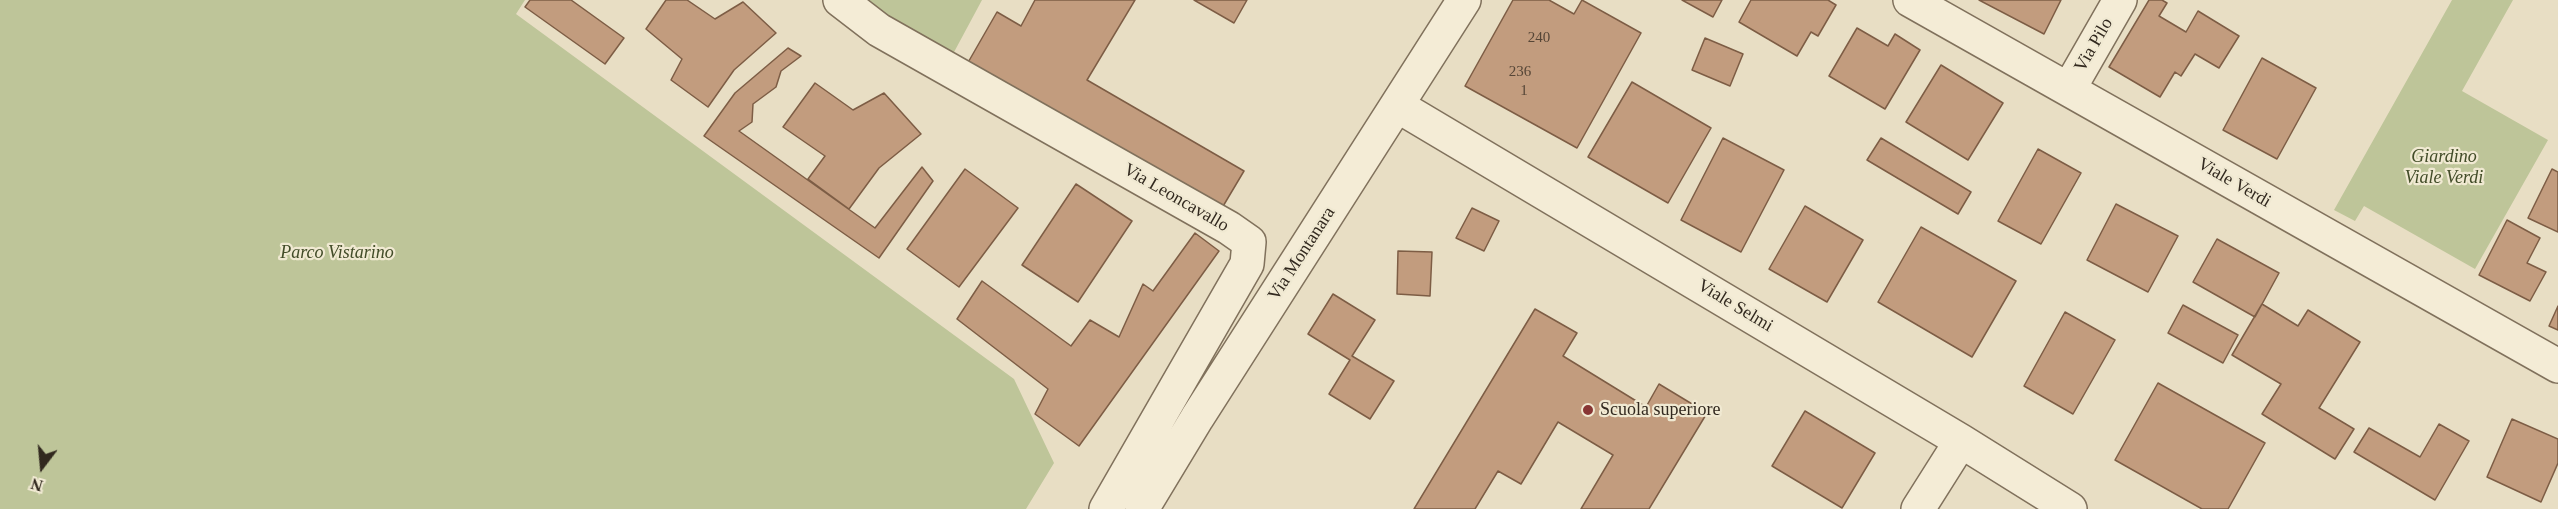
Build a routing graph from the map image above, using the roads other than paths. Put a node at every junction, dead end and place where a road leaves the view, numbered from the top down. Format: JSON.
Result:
{"nodes":[{"id":1,"x":840,"y":0,"type":"edge"},
{"id":2,"x":1464,"y":0,"type":"edge"},
{"id":3,"x":1910,"y":0,"type":"edge"},
{"id":4,"x":2120,"y":0,"type":"edge"},
{"id":5,"x":2069,"y":89,"type":"junction"},
{"id":6,"x":1398,"y":106,"type":"junction"},
{"id":7,"x":2558,"y":366,"type":"edge"},
{"id":8,"x":1961,"y":441,"type":"junction"},
{"id":9,"x":1106,"y":509,"type":"edge"},
{"id":10,"x":1142,"y":509,"type":"edge"},
{"id":11,"x":1918,"y":509,"type":"edge"},
{"id":12,"x":2070,"y":509,"type":"edge"}],
"edges":[{"from":1,"to":9,"type":"street","name":"Via Leoncavallo"},
{"from":2,"to":6,"type":"street","name":"Via Montanara"},
{"from":3,"to":5,"type":"street","name":"Viale Verdi"},
{"from":4,"to":5,"type":"street","name":"Via Pilo"},
{"from":5,"to":7,"type":"street","name":"Viale Verdi"},
{"from":6,"to":8,"type":"street","name":"Viale Selmi"},
{"from":6,"to":10,"type":"street","name":"Via Montanara"},
{"from":8,"to":11,"type":"street"},
{"from":8,"to":12,"type":"street","name":"Viale Selmi"}]}
